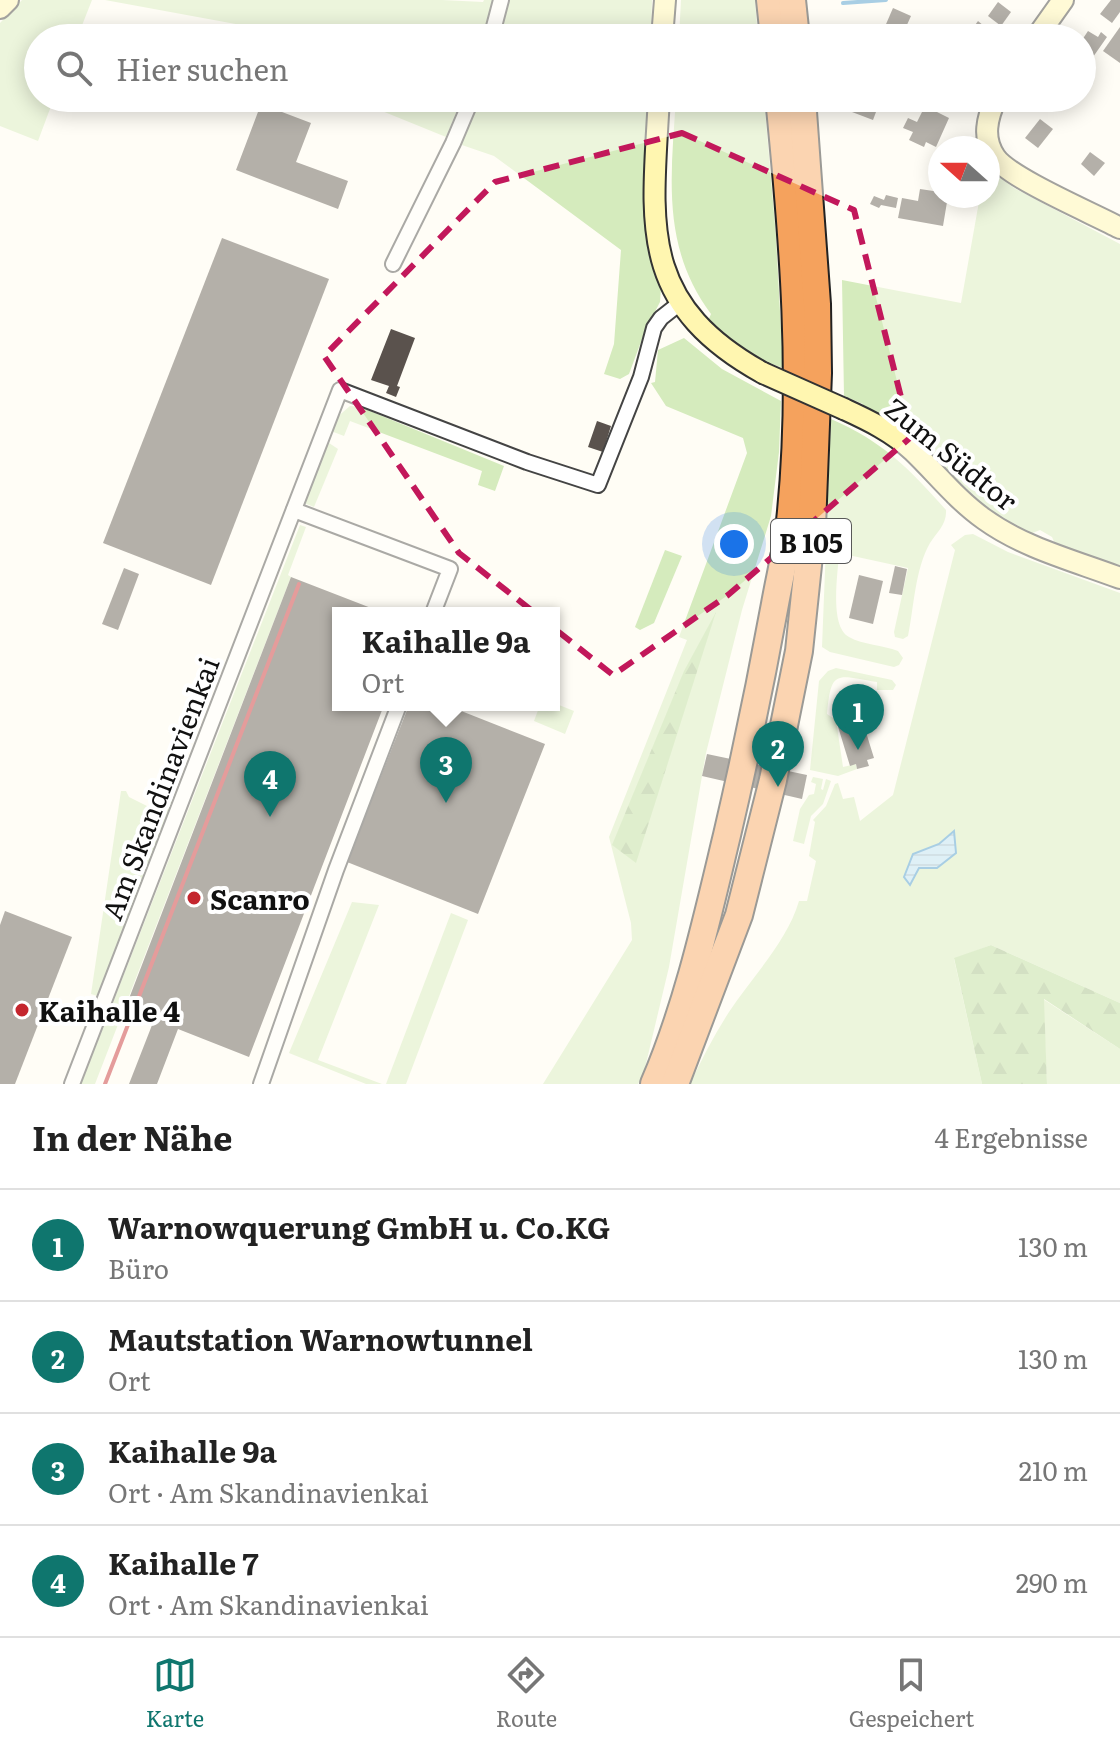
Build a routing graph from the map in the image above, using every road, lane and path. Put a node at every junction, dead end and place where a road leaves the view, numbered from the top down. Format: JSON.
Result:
{"nodes":[{"id":1,"x":8,"y":0,"type":"edge"},
{"id":2,"x":501,"y":0,"type":"edge"},
{"id":3,"x":665,"y":0,"type":"edge"},
{"id":4,"x":770,"y":0,"type":"edge"},
{"id":5,"x":792,"y":0,"type":"edge"},
{"id":6,"x":1063,"y":0,"type":"edge"},
{"id":7,"x":0,"y":8,"type":"edge"},
{"id":8,"x":495,"y":24,"type":"edge"},
{"id":9,"x":663,"y":24,"type":"edge"},
{"id":10,"x":773,"y":24,"type":"edge"},
{"id":11,"x":795,"y":24,"type":"edge"},
{"id":12,"x":1046,"y":24,"type":"edge"},
{"id":13,"x":466,"y":112,"type":"edge"},
{"id":14,"x":658,"y":112,"type":"edge"},
{"id":15,"x":780,"y":112,"type":"edge"},
{"id":16,"x":803,"y":112,"type":"edge"},
{"id":17,"x":992,"y":112,"type":"edge"},
{"id":18,"x":1120,"y":228,"type":"edge"},
{"id":19,"x":393,"y":264,"type":"dead end"},
{"id":20,"x":680,"y":303,"type":"junction"},
{"id":21,"x":294,"y":510,"type":"junction"},
{"id":22,"x":1120,"y":578,"type":"edge"},
{"id":23,"x":435,"y":607,"type":"edge"},
{"id":24,"x":397,"y":711,"type":"edge"},
{"id":25,"x":72,"y":1084,"type":"edge"},
{"id":26,"x":261,"y":1084,"type":"edge"},
{"id":27,"x":654,"y":1084,"type":"edge"},
{"id":28,"x":675,"y":1084,"type":"edge"}],
"edges":[{"from":1,"to":7,"type":"street"},
{"from":2,"to":8,"type":"street"},
{"from":3,"to":9,"type":"street"},
{"from":4,"to":10,"type":"highway"},
{"from":5,"to":11,"type":"highway"},
{"from":6,"to":12,"type":"street"},
{"from":13,"to":19,"type":"street"},
{"from":14,"to":20,"type":"street","name":"Zum Südtor"},
{"from":15,"to":27,"type":"highway","number":"B 105"},
{"from":16,"to":28,"type":"highway","number":"B 105"},
{"from":17,"to":18,"type":"street"},
{"from":20,"to":21,"type":"street","name":"Am Skandinavienkai"},
{"from":20,"to":22,"type":"street","name":"Zum Südtor","bridge":true},
{"from":21,"to":23,"type":"street"},
{"from":21,"to":25,"type":"street","name":"Am Skandinavienkai"},
{"from":24,"to":26,"type":"street"}]}
